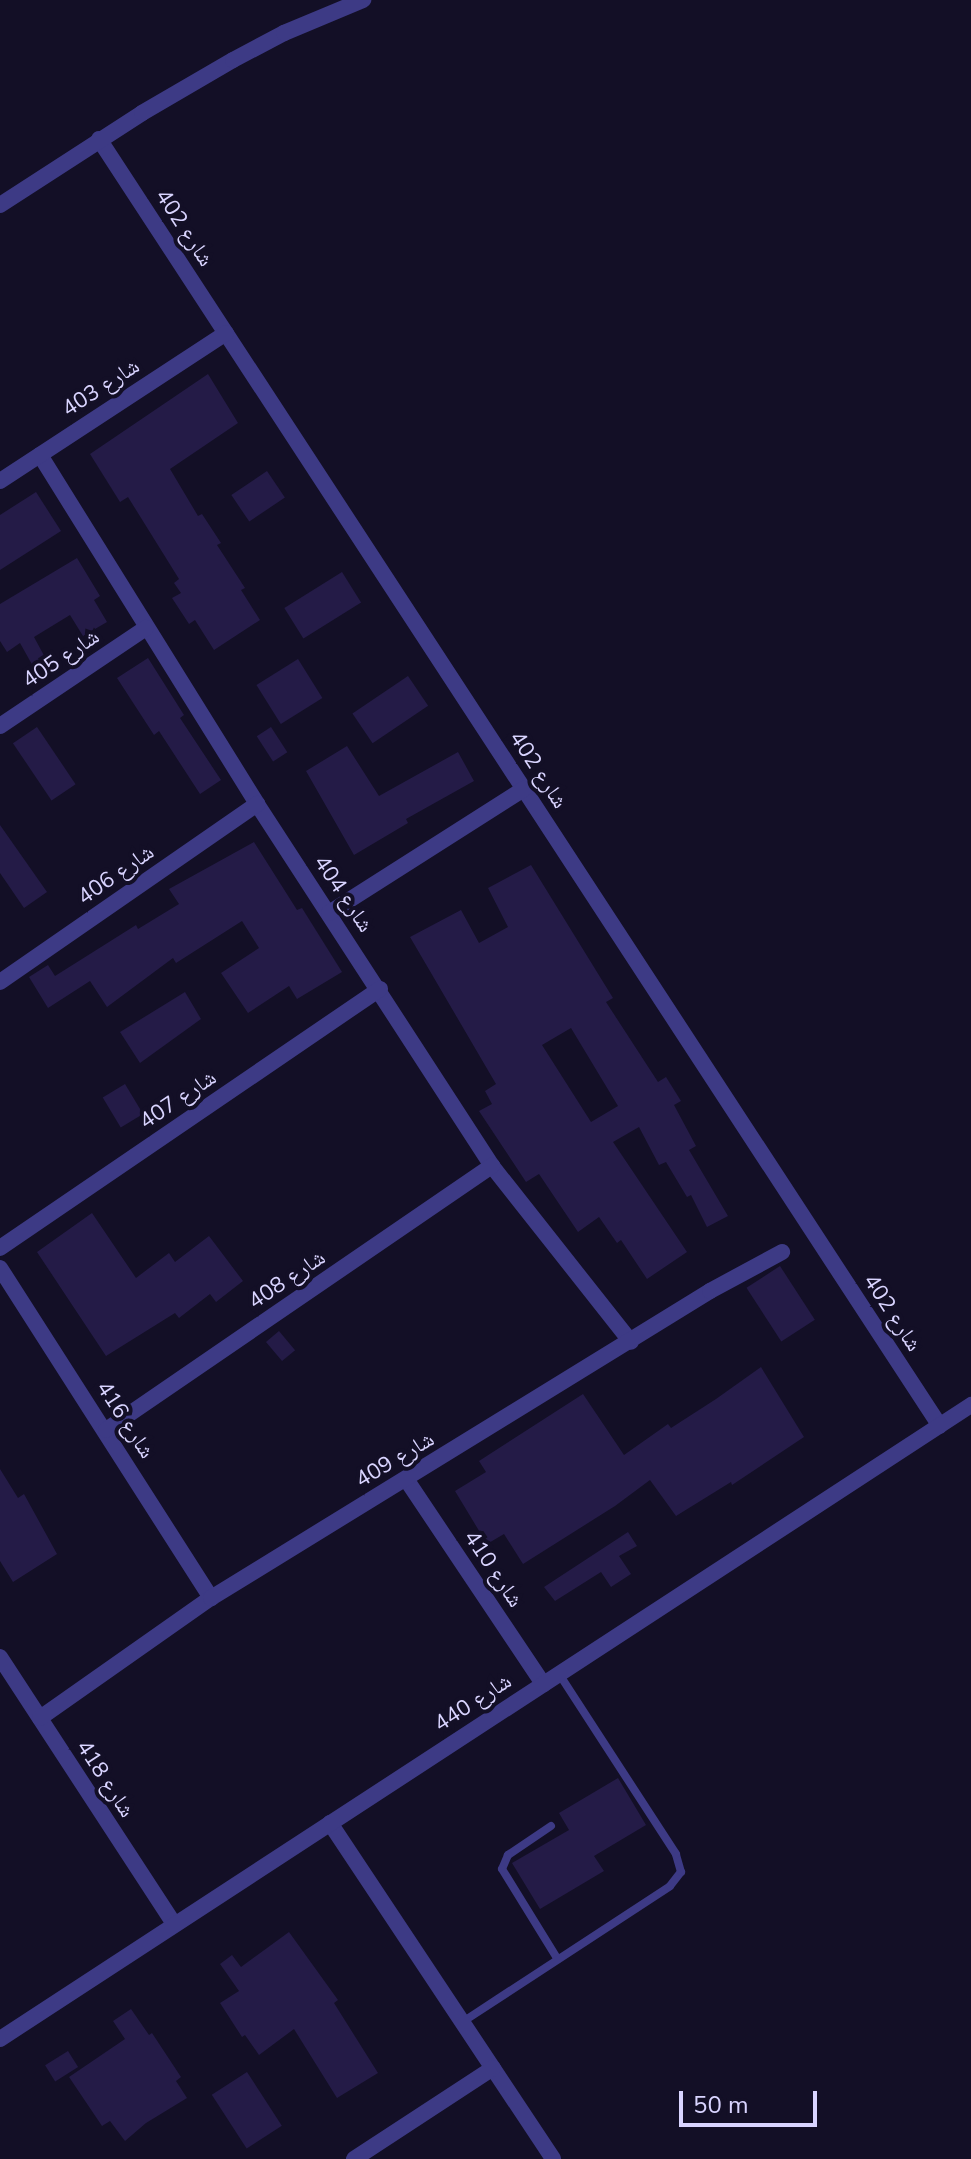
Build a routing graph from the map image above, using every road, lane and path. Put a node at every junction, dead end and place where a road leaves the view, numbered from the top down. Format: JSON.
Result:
{"nodes":[{"id":1,"x":363,"y":0,"type":"edge"},
{"id":2,"x":99,"y":139,"type":"junction"},
{"id":3,"x":0,"y":205,"type":"edge"},
{"id":4,"x":226,"y":333,"type":"junction"},
{"id":5,"x":40,"y":455,"type":"junction"},
{"id":6,"x":0,"y":481,"type":"edge"},
{"id":7,"x":146,"y":628,"type":"junction"},
{"id":8,"x":0,"y":726,"type":"edge"},
{"id":9,"x":524,"y":789,"type":"junction"},
{"id":10,"x":257,"y":804,"type":"junction"},
{"id":11,"x":329,"y":913,"type":"junction"},
{"id":12,"x":0,"y":982,"type":"edge"},
{"id":13,"x":380,"y":989,"type":"junction"},
{"id":14,"x":492,"y":1166,"type":"junction"},
{"id":15,"x":0,"y":1248,"type":"edge"},
{"id":16,"x":782,"y":1252,"type":"dead end"},
{"id":17,"x":0,"y":1268,"type":"edge"},
{"id":18,"x":631,"y":1342,"type":"junction"},
{"id":19,"x":971,"y":1405,"type":"edge"},
{"id":20,"x":940,"y":1426,"type":"junction"},
{"id":21,"x":106,"y":1430,"type":"junction"},
{"id":22,"x":406,"y":1479,"type":"junction"},
{"id":23,"x":211,"y":1598,"type":"junction"},
{"id":24,"x":0,"y":1657,"type":"edge"},
{"id":25,"x":559,"y":1674,"type":"junction"},
{"id":26,"x":543,"y":1684,"type":"junction"},
{"id":27,"x":40,"y":1718,"type":"junction"},
{"id":28,"x":330,"y":1823,"type":"junction"},
{"id":29,"x":551,"y":1826,"type":"dead end"},
{"id":30,"x":174,"y":1924,"type":"junction"},
{"id":31,"x":557,"y":1958,"type":"junction"},
{"id":32,"x":464,"y":2021,"type":"junction"},
{"id":33,"x":0,"y":2039,"type":"edge"},
{"id":34,"x":493,"y":2068,"type":"junction"},
{"id":35,"x":354,"y":2159,"type":"edge"},
{"id":36,"x":553,"y":2159,"type":"edge"}],
"edges":[{"from":1,"to":2,"type":"street"},
{"from":2,"to":3,"type":"street"},
{"from":2,"to":4,"type":"street","name":"شارع 402"},
{"from":4,"to":5,"type":"street","name":"شارع 403"},
{"from":4,"to":9,"type":"street","name":"شارع 402"},
{"from":5,"to":6,"type":"street","name":"شارع 403"},
{"from":5,"to":7,"type":"street","name":"شارع 404"},
{"from":7,"to":8,"type":"street","name":"شارع 405"},
{"from":7,"to":10,"type":"street","name":"شارع 404"},
{"from":9,"to":11,"type":"street"},
{"from":9,"to":20,"type":"street","name":"شارع 402"},
{"from":10,"to":11,"type":"street","name":"شارع 404"},
{"from":10,"to":12,"type":"street","name":"شارع 406"},
{"from":11,"to":13,"type":"street","name":"شارع 404"},
{"from":13,"to":14,"type":"street","name":"شارع 404"},
{"from":13,"to":15,"type":"street","name":"شارع 407"},
{"from":14,"to":18,"type":"street","name":"شارع 404"},
{"from":14,"to":21,"type":"street","name":"شارع 408"},
{"from":16,"to":18,"type":"street","name":"شارع 409"},
{"from":17,"to":21,"type":"street","name":"شارع 416"},
{"from":18,"to":22,"type":"street","name":"شارع 409"},
{"from":19,"to":20,"type":"street","name":"شارع 440"},
{"from":20,"to":25,"type":"street","name":"شارع 440"},
{"from":21,"to":23,"type":"street","name":"شارع 416"},
{"from":22,"to":23,"type":"street","name":"شارع 409"},
{"from":22,"to":26,"type":"street","name":"شارع 410"},
{"from":23,"to":27,"type":"street","name":"شارع 409"},
{"from":24,"to":27,"type":"street","name":"شارع 418"},
{"from":25,"to":26,"type":"street","name":"شارع 440"},
{"from":25,"to":31,"type":"lane"},
{"from":26,"to":28,"type":"street","name":"شارع 440"},
{"from":27,"to":30,"type":"street","name":"شارع 418"},
{"from":28,"to":30,"type":"street","name":"شارع 440"},
{"from":28,"to":32,"type":"street"},
{"from":29,"to":31,"type":"lane"},
{"from":30,"to":33,"type":"street","name":"شارع 440"},
{"from":31,"to":32,"type":"lane"},
{"from":32,"to":34,"type":"street"},
{"from":34,"to":35,"type":"street"},
{"from":34,"to":36,"type":"street"}]}
